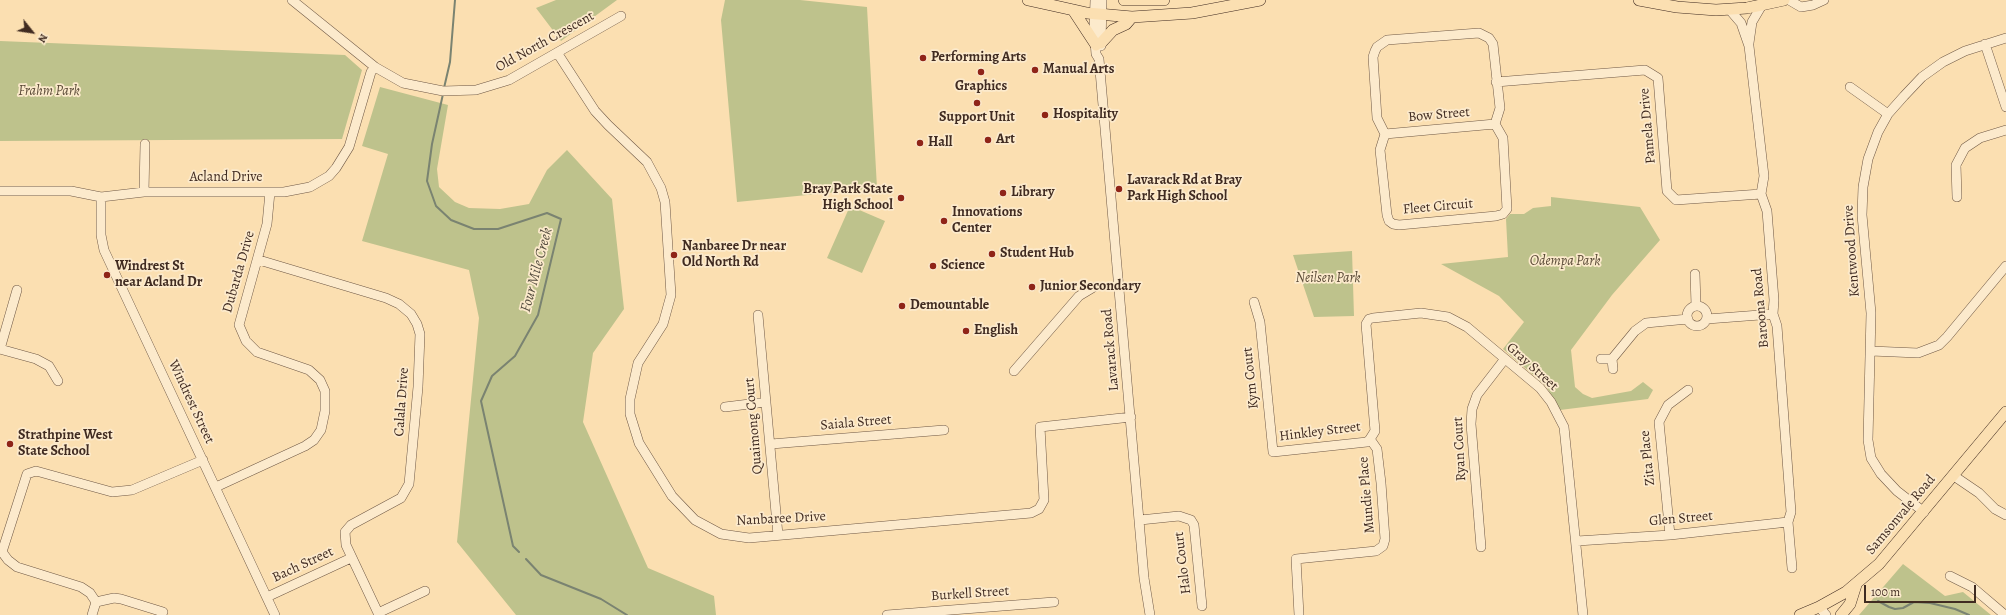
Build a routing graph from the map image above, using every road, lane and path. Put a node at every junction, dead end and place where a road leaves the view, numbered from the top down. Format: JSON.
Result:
{"nodes":[{"id":1,"x":292,"y":0,"type":"edge"},
{"id":2,"x":1028,"y":0,"type":"edge"},
{"id":3,"x":1095,"y":0,"type":"edge"},
{"id":4,"x":1102,"y":0,"type":"edge"},
{"id":5,"x":1124,"y":0,"type":"edge"},
{"id":6,"x":1164,"y":0,"type":"edge"},
{"id":7,"x":1260,"y":0,"type":"edge"},
{"id":8,"x":1639,"y":0,"type":"edge"},
{"id":9,"x":1784,"y":0,"type":"edge"},
{"id":10,"x":1788,"y":0,"type":"edge"},
{"id":11,"x":1824,"y":0,"type":"edge"},
{"id":12,"x":1762,"y":5,"type":"junction"},
{"id":13,"x":1730,"y":9,"type":"junction"},
{"id":14,"x":1073,"y":10,"type":"junction"},
{"id":15,"x":1098,"y":14,"type":"junction"},
{"id":16,"x":621,"y":16,"type":"dead end"},
{"id":17,"x":1132,"y":17,"type":"junction"},
{"id":18,"x":2006,"y":38,"type":"edge"},
{"id":19,"x":1098,"y":44,"type":"junction"},
{"id":20,"x":1985,"y":44,"type":"junction"},
{"id":21,"x":1749,"y":46,"type":"junction"},
{"id":22,"x":558,"y":54,"type":"junction"},
{"id":23,"x":375,"y":67,"type":"junction"},
{"id":24,"x":1496,"y":82,"type":"junction"},
{"id":25,"x":1850,"y":87,"type":"dead end"},
{"id":26,"x":2006,"y":107,"type":"edge"},
{"id":27,"x":1888,"y":114,"type":"junction"},
{"id":28,"x":1495,"y":124,"type":"junction"},
{"id":29,"x":2006,"y":130,"type":"edge"},
{"id":30,"x":1385,"y":134,"type":"junction"},
{"id":31,"x":145,"y":144,"type":"dead end"},
{"id":32,"x":0,"y":191,"type":"edge"},
{"id":33,"x":144,"y":192,"type":"junction"},
{"id":34,"x":270,"y":192,"type":"junction"},
{"id":35,"x":1761,"y":194,"type":"junction"},
{"id":36,"x":101,"y":197,"type":"junction"},
{"id":37,"x":1957,"y":197,"type":"dead end"},
{"id":38,"x":259,"y":260,"type":"junction"},
{"id":39,"x":2006,"y":266,"type":"edge"},
{"id":40,"x":1695,"y":274,"type":"dead end"},
{"id":41,"x":1094,"y":287,"type":"dead end"},
{"id":42,"x":17,"y":290,"type":"dead end"},
{"id":43,"x":1254,"y":302,"type":"dead end"},
{"id":44,"x":1696,"y":305,"type":"junction"},
{"id":45,"x":1773,"y":314,"type":"junction"},
{"id":46,"x":758,"y":315,"type":"dead end"},
{"id":47,"x":1707,"y":318,"type":"junction"},
{"id":48,"x":1688,"y":319,"type":"junction"},
{"id":49,"x":1366,"y":324,"type":"joint"},
{"id":50,"x":0,"y":349,"type":"edge"},
{"id":51,"x":1871,"y":351,"type":"junction"},
{"id":52,"x":1601,"y":359,"type":"dead end"},
{"id":53,"x":1612,"y":359,"type":"junction"},
{"id":54,"x":1504,"y":360,"type":"junction"},
{"id":55,"x":1613,"y":369,"type":"dead end"},
{"id":56,"x":1014,"y":371,"type":"dead end"},
{"id":57,"x":58,"y":381,"type":"dead end"},
{"id":58,"x":1688,"y":390,"type":"dead end"},
{"id":59,"x":766,"y":402,"type":"junction"},
{"id":60,"x":725,"y":407,"type":"dead end"},
{"id":61,"x":2005,"y":416,"type":"edge"},
{"id":62,"x":1131,"y":418,"type":"junction"},
{"id":63,"x":944,"y":430,"type":"dead end"},
{"id":64,"x":1370,"y":439,"type":"junction"},
{"id":65,"x":770,"y":444,"type":"junction"},
{"id":66,"x":1273,"y":452,"type":"joint"},
{"id":67,"x":203,"y":460,"type":"junction"},
{"id":68,"x":1954,"y":476,"type":"junction"},
{"id":69,"x":216,"y":487,"type":"junction"},
{"id":70,"x":1924,"y":512,"type":"junction"},
{"id":71,"x":2006,"y":515,"type":"edge"},
{"id":72,"x":1140,"y":520,"type":"junction"},
{"id":73,"x":1788,"y":522,"type":"junction"},
{"id":74,"x":1670,"y":535,"type":"junction"},
{"id":75,"x":778,"y":536,"type":"junction"},
{"id":76,"x":1577,"y":541,"type":"junction"},
{"id":77,"x":1481,"y":547,"type":"dead end"},
{"id":78,"x":351,"y":558,"type":"junction"},
{"id":79,"x":1792,"y":568,"type":"dead end"},
{"id":80,"x":1950,"y":576,"type":"dead end"},
{"id":81,"x":1856,"y":585,"type":"junction"},
{"id":82,"x":425,"y":591,"type":"dead end"},
{"id":83,"x":267,"y":597,"type":"junction"},
{"id":84,"x":96,"y":602,"type":"junction"},
{"id":85,"x":1054,"y":602,"type":"dead end"},
{"id":86,"x":1202,"y":606,"type":"dead end"},
{"id":87,"x":162,"y":612,"type":"dead end"},
{"id":88,"x":1818,"y":612,"type":"edge"},
{"id":89,"x":932,"y":613,"type":"edge"},
{"id":90,"x":379,"y":614,"type":"edge"},
{"id":91,"x":92,"y":615,"type":"edge"},
{"id":92,"x":275,"y":615,"type":"edge"},
{"id":93,"x":887,"y":615,"type":"edge"},
{"id":94,"x":1150,"y":615,"type":"edge"},
{"id":95,"x":1299,"y":615,"type":"edge"},
{"id":96,"x":1583,"y":615,"type":"edge"},
{"id":97,"x":1800,"y":615,"type":"edge"},
{"id":98,"x":1841,"y":615,"type":"edge"},
{"id":99,"x":2004,"y":615,"type":"edge"}],
"edges":[{"from":1,"to":23,"type":"street","name":"Old North Crescent"},
{"from":2,"to":14,"type":"main road"},
{"from":3,"to":15,"type":"street","name":"Lavarack Road"},
{"from":4,"to":15,"type":"street","name":"Lavarack Road"},
{"from":5,"to":6,"type":"main road"},
{"from":7,"to":17,"type":"main road"},
{"from":8,"to":13,"type":"main road"},
{"from":9,"to":12,"type":"main road"},
{"from":10,"to":11,"type":"street"},
{"from":12,"to":13,"type":"main road"},
{"from":12,"to":21,"type":"street","name":"Baroona Road"},
{"from":13,"to":21,"type":"street","name":"Baroona Road"},
{"from":14,"to":15,"type":"main road"},
{"from":14,"to":19,"type":"main road"},
{"from":15,"to":17,"type":"main road"},
{"from":15,"to":19,"type":"street","name":"Lavarack Road"},
{"from":16,"to":22,"type":"street","name":"Old North Crescent"},
{"from":17,"to":19,"type":"main road"},
{"from":18,"to":20,"type":"street","name":"Kentwood Drive"},
{"from":19,"to":62,"type":"street","name":"Lavarack Road"},
{"from":20,"to":26,"type":"street"},
{"from":20,"to":27,"type":"street","name":"Kentwood Drive"},
{"from":21,"to":35,"type":"street","name":"Baroona Road"},
{"from":22,"to":23,"type":"street","name":"Old North Crescent"},
{"from":22,"to":75,"type":"street","name":"Nanbaree Drive"},
{"from":23,"to":34,"type":"street","name":"Acland Drive"},
{"from":24,"to":28,"type":"street"},
{"from":24,"to":30,"type":"street"},
{"from":24,"to":35,"type":"street","name":"Pamela Drive"},
{"from":25,"to":27,"type":"street"},
{"from":27,"to":51,"type":"street","name":"Kentwood Drive"},
{"from":28,"to":30,"type":"street","name":"Bow Street"},
{"from":28,"to":30,"type":"street","name":"Fleet Circuit"},
{"from":29,"to":37,"type":"street"},
{"from":31,"to":33,"type":"street"},
{"from":32,"to":36,"type":"street","name":"Acland Drive"},
{"from":33,"to":34,"type":"street","name":"Acland Drive"},
{"from":33,"to":36,"type":"street","name":"Acland Drive"},
{"from":34,"to":38,"type":"street","name":"Dubarda Drive"},
{"from":35,"to":45,"type":"street","name":"Baroona Road"},
{"from":36,"to":67,"type":"street","name":"Windrest Street"},
{"from":38,"to":69,"type":"street","name":"Dubarda Drive"},
{"from":38,"to":78,"type":"street","name":"Calala Drive"},
{"from":39,"to":51,"type":"street"},
{"from":40,"to":44,"type":"street"},
{"from":41,"to":56,"type":"street"},
{"from":42,"to":50,"type":"street"},
{"from":43,"to":66,"type":"street","name":"Kym Court"},
{"from":44,"to":47,"type":"street"},
{"from":44,"to":48,"type":"street"},
{"from":45,"to":47,"type":"street"},
{"from":45,"to":73,"type":"street","name":"Baroona Road"},
{"from":46,"to":59,"type":"street","name":"Quaimong Court"},
{"from":47,"to":48,"type":"street"},
{"from":48,"to":53,"type":"street"},
{"from":49,"to":54,"type":"street","name":"Gray Street"},
{"from":49,"to":64,"type":"street","name":"Mundie Place"},
{"from":50,"to":57,"type":"street"},
{"from":51,"to":70,"type":"street","name":"Kentwood Drive"},
{"from":52,"to":53,"type":"street"},
{"from":53,"to":55,"type":"street"},
{"from":54,"to":76,"type":"street","name":"Gray Street"},
{"from":54,"to":77,"type":"street","name":"Ryan Court"},
{"from":58,"to":74,"type":"street","name":"Zita Place"},
{"from":59,"to":60,"type":"street"},
{"from":59,"to":65,"type":"street","name":"Quaimong Court"},
{"from":61,"to":68,"type":"main road","name":"Samsonvale Road"},
{"from":62,"to":72,"type":"street","name":"Lavarack Road"},
{"from":62,"to":75,"type":"street","name":"Nanbaree Drive"},
{"from":63,"to":65,"type":"street","name":"Saiala Street"},
{"from":64,"to":66,"type":"street","name":"Hinkley Street"},
{"from":64,"to":95,"type":"street","name":"Mundie Place"},
{"from":65,"to":75,"type":"street","name":"Quaimong Court"},
{"from":67,"to":69,"type":"street","name":"Windrest Street"},
{"from":67,"to":84,"type":"street"},
{"from":68,"to":70,"type":"main road","name":"Samsonvale Road"},
{"from":68,"to":71,"type":"street"},
{"from":69,"to":83,"type":"street","name":"Windrest Street"},
{"from":70,"to":81,"type":"main road","name":"Samsonvale Road"},
{"from":72,"to":86,"type":"street","name":"Halo Court"},
{"from":72,"to":94,"type":"street","name":"Lavarack Road"},
{"from":73,"to":74,"type":"street","name":"Glen Street"},
{"from":73,"to":79,"type":"street","name":"Baroona Road"},
{"from":74,"to":76,"type":"street","name":"Glen Street"},
{"from":76,"to":96,"type":"street","name":"Gray Street"},
{"from":78,"to":83,"type":"street","name":"Bach Street"},
{"from":78,"to":90,"type":"street","name":"Calala Drive"},
{"from":80,"to":99,"type":"street"},
{"from":81,"to":88,"type":"main road","name":"Samsonvale Road"},
{"from":81,"to":98,"type":"main road"},
{"from":82,"to":90,"type":"street"},
{"from":83,"to":92,"type":"street","name":"Windrest Street"},
{"from":84,"to":87,"type":"street"},
{"from":84,"to":91,"type":"street"},
{"from":85,"to":89,"type":"street","name":"Burkell Street"},
{"from":88,"to":97,"type":"main road","name":"Samsonvale Road"},
{"from":89,"to":93,"type":"street","name":"Burkell Street"}]}
